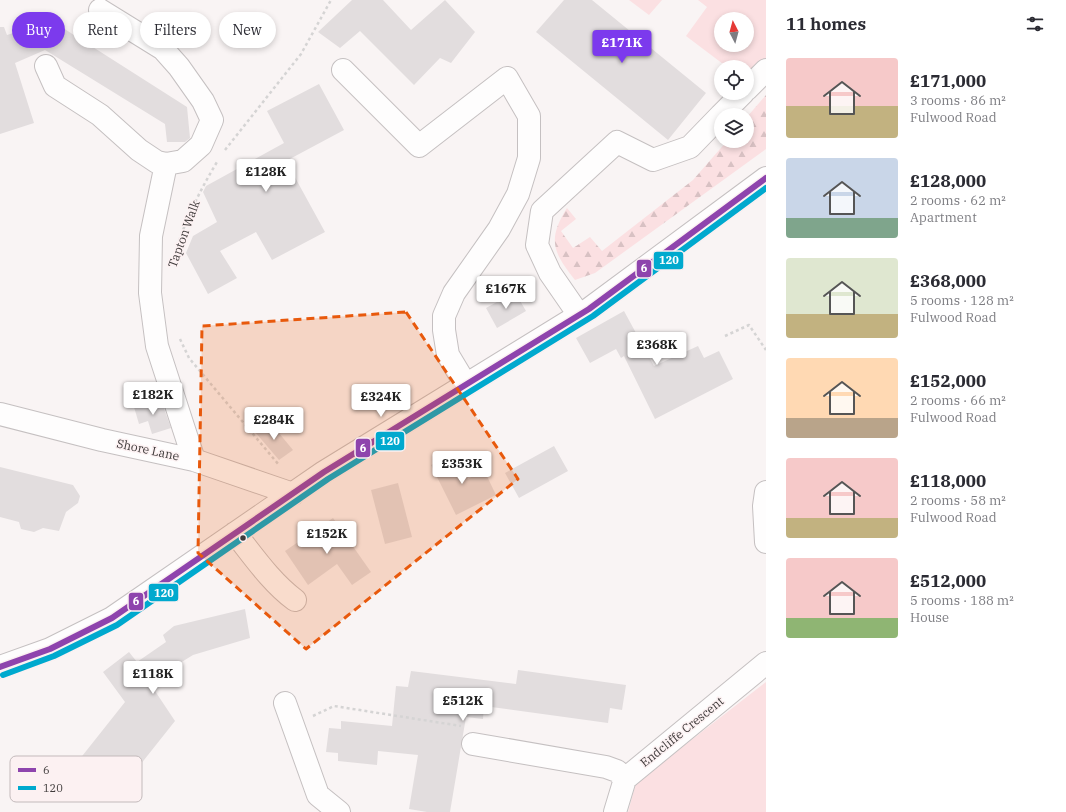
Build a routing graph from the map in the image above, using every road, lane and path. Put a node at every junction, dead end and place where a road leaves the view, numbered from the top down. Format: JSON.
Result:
{"nodes":[{"id":1,"x":331,"y":0,"type":"edge"},
{"id":2,"x":100,"y":10,"type":"dead end"},
{"id":3,"x":46,"y":66,"type":"dead end"},
{"id":4,"x":343,"y":70,"type":"dead end"},
{"id":5,"x":766,"y":70,"type":"edge"},
{"id":6,"x":754,"y":82,"type":"edge"},
{"id":7,"x":736,"y":100,"type":"edge"},
{"id":8,"x":728,"y":108,"type":"edge"},
{"id":9,"x":714,"y":122,"type":"edge"},
{"id":10,"x":224,"y":152,"type":"dead end"},
{"id":11,"x":220,"y":158,"type":"dead end"},
{"id":12,"x":166,"y":164,"type":"junction"},
{"id":13,"x":766,"y":178,"type":"edge"},
{"id":14,"x":172,"y":265,"type":"dead end"},
{"id":15,"x":579,"y":315,"type":"junction"},
{"id":16,"x":178,"y":333,"type":"dead end"},
{"id":17,"x":725,"y":336,"type":"dead end"},
{"id":18,"x":766,"y":350,"type":"edge"},
{"id":19,"x":466,"y":385,"type":"junction"},
{"id":20,"x":0,"y":414,"type":"edge"},
{"id":21,"x":194,"y":460,"type":"junction"},
{"id":22,"x":766,"y":492,"type":"edge"},
{"id":23,"x":293,"y":494,"type":"junction"},
{"id":24,"x":235,"y":534,"type":"junction"},
{"id":25,"x":766,"y":542,"type":"edge"},
{"id":26,"x":295,"y":600,"type":"dead end"},
{"id":27,"x":766,"y":664,"type":"edge"},
{"id":28,"x":0,"y":667,"type":"edge"},
{"id":29,"x":285,"y":703,"type":"dead end"},
{"id":30,"x":293,"y":726,"type":"junction"},
{"id":31,"x":473,"y":744,"type":"joint"},
{"id":32,"x":625,"y":779,"type":"junction"},
{"id":33,"x":339,"y":812,"type":"edge"},
{"id":34,"x":615,"y":812,"type":"edge"}],
"edges":[{"from":1,"to":10,"type":"path"},
{"from":2,"to":12,"type":"street"},
{"from":3,"to":12,"type":"street"},
{"from":4,"to":19,"type":"street"},
{"from":5,"to":6,"type":"street"},
{"from":7,"to":8,"type":"street"},
{"from":9,"to":15,"type":"street"},
{"from":11,"to":14,"type":"path","name":"Tapton Walk"},
{"from":12,"to":21,"type":"street"},
{"from":13,"to":15,"type":"street"},
{"from":15,"to":19,"type":"street"},
{"from":16,"to":23,"type":"path"},
{"from":17,"to":18,"type":"path"},
{"from":19,"to":23,"type":"street"},
{"from":20,"to":21,"type":"street","name":"Shore Lane"},
{"from":21,"to":23,"type":"street","name":"Shore Lane"},
{"from":22,"to":25,"type":"street"},
{"from":23,"to":24,"type":"street"},
{"from":24,"to":26,"type":"street"},
{"from":24,"to":28,"type":"street"},
{"from":27,"to":32,"type":"street","name":"Endcliffe Crescent"},
{"from":29,"to":30,"type":"street"},
{"from":30,"to":31,"type":"path"},
{"from":30,"to":33,"type":"street"},
{"from":31,"to":32,"type":"street"},
{"from":32,"to":34,"type":"street"}]}
